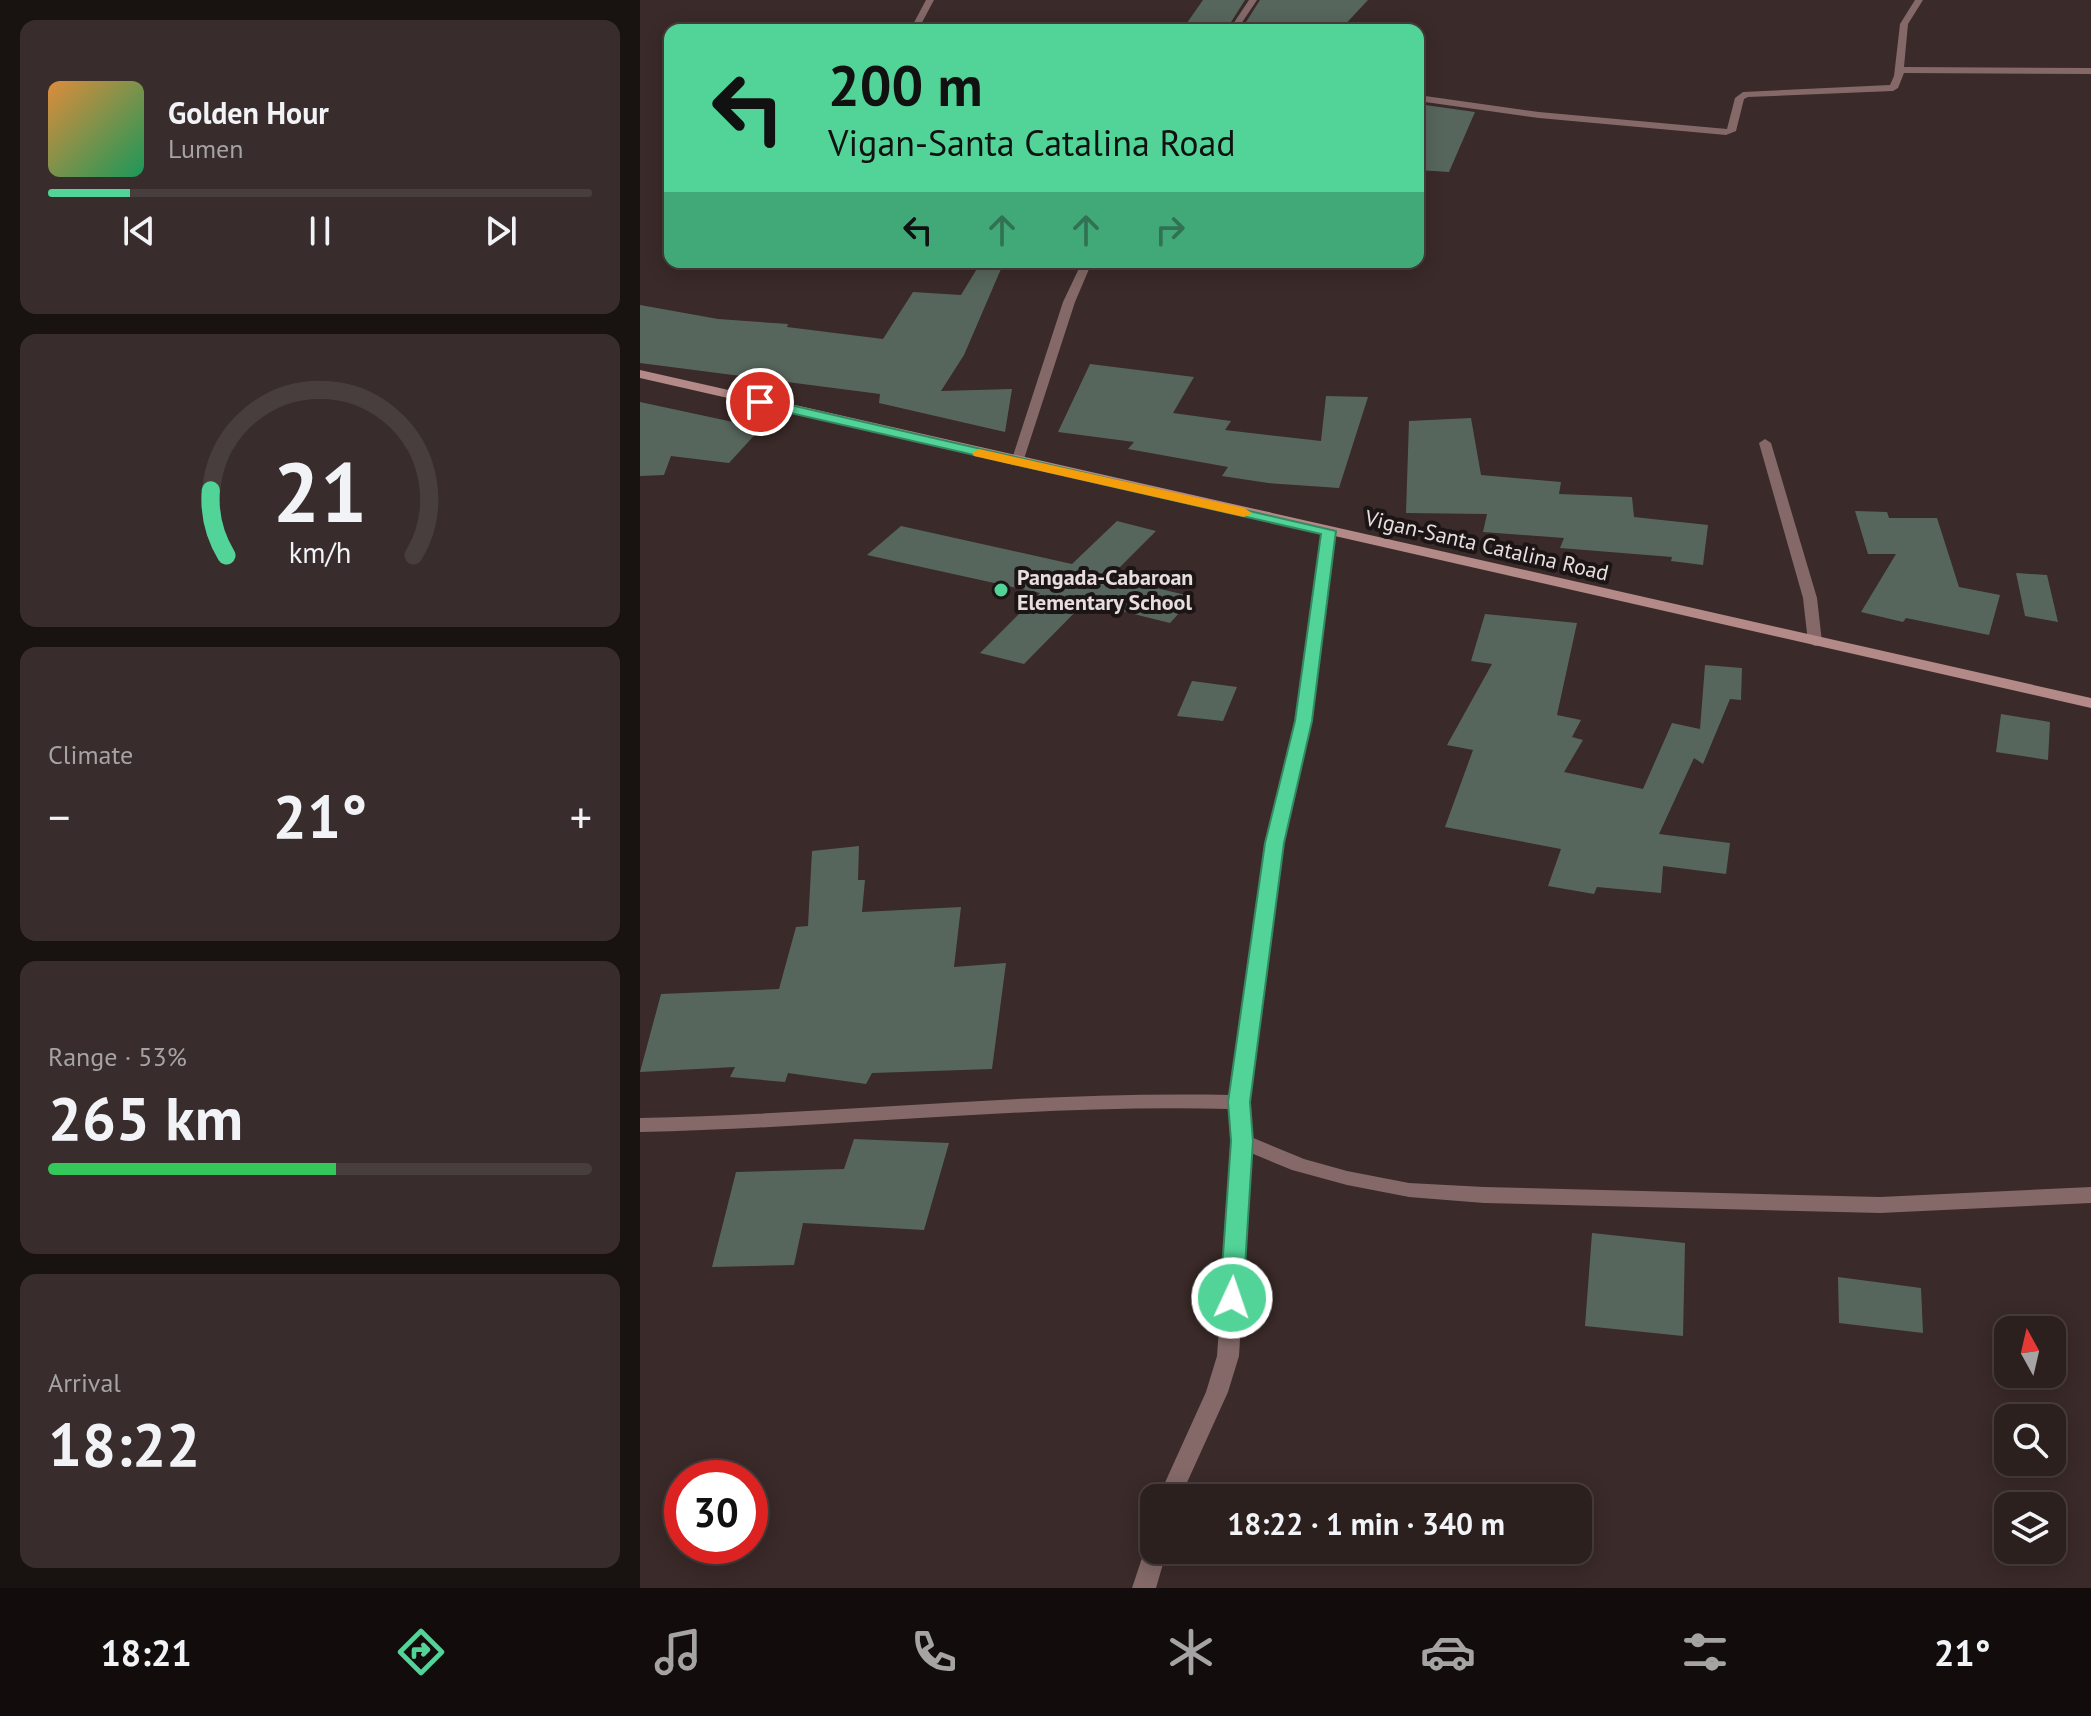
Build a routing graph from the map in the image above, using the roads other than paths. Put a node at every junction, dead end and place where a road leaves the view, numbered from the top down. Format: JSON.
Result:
{"nodes":[{"id":1,"x":930,"y":0,"type":"edge"},
{"id":2,"x":1253,"y":0,"type":"edge"},
{"id":3,"x":1919,"y":0,"type":"edge"},
{"id":4,"x":917,"y":24,"type":"edge"},
{"id":5,"x":1239,"y":24,"type":"edge"},
{"id":6,"x":1899,"y":70,"type":"junction"},
{"id":7,"x":2091,"y":71,"type":"edge"},
{"id":8,"x":1424,"y":99,"type":"edge"},
{"id":9,"x":1084,"y":268,"type":"edge"},
{"id":10,"x":640,"y":374,"type":"edge"},
{"id":11,"x":1765,"y":443,"type":"dead end"},
{"id":12,"x":1017,"y":462,"type":"junction"},
{"id":13,"x":1329,"y":531,"type":"junction"},
{"id":14,"x":1815,"y":642,"type":"junction"},
{"id":15,"x":2091,"y":703,"type":"edge"},
{"id":16,"x":1239,"y":1102,"type":"junction"},
{"id":17,"x":640,"y":1125,"type":"edge"},
{"id":18,"x":1242,"y":1141,"type":"junction"},
{"id":19,"x":2091,"y":1195,"type":"edge"},
{"id":20,"x":1175,"y":1484,"type":"edge"},
{"id":21,"x":1151,"y":1564,"type":"edge"},
{"id":22,"x":1144,"y":1588,"type":"edge"}],
"edges":[{"from":1,"to":4,"type":"street"},
{"from":2,"to":5,"type":"street"},
{"from":3,"to":6,"type":"street"},
{"from":6,"to":7,"type":"street"},
{"from":6,"to":8,"type":"street"},
{"from":9,"to":12,"type":"street"},
{"from":10,"to":12,"type":"main road","name":"Vigan-Santa Catalina Road"},
{"from":11,"to":14,"type":"street"},
{"from":12,"to":13,"type":"main road","name":"Vigan-Santa Catalina Road"},
{"from":13,"to":14,"type":"main road","name":"Vigan-Santa Catalina Road"},
{"from":13,"to":16,"type":"street"},
{"from":14,"to":15,"type":"main road","name":"Vigan-Santa Catalina Road"},
{"from":16,"to":17,"type":"street"},
{"from":16,"to":18,"type":"street"},
{"from":18,"to":19,"type":"street"},
{"from":18,"to":20,"type":"street"},
{"from":21,"to":22,"type":"street"}]}
